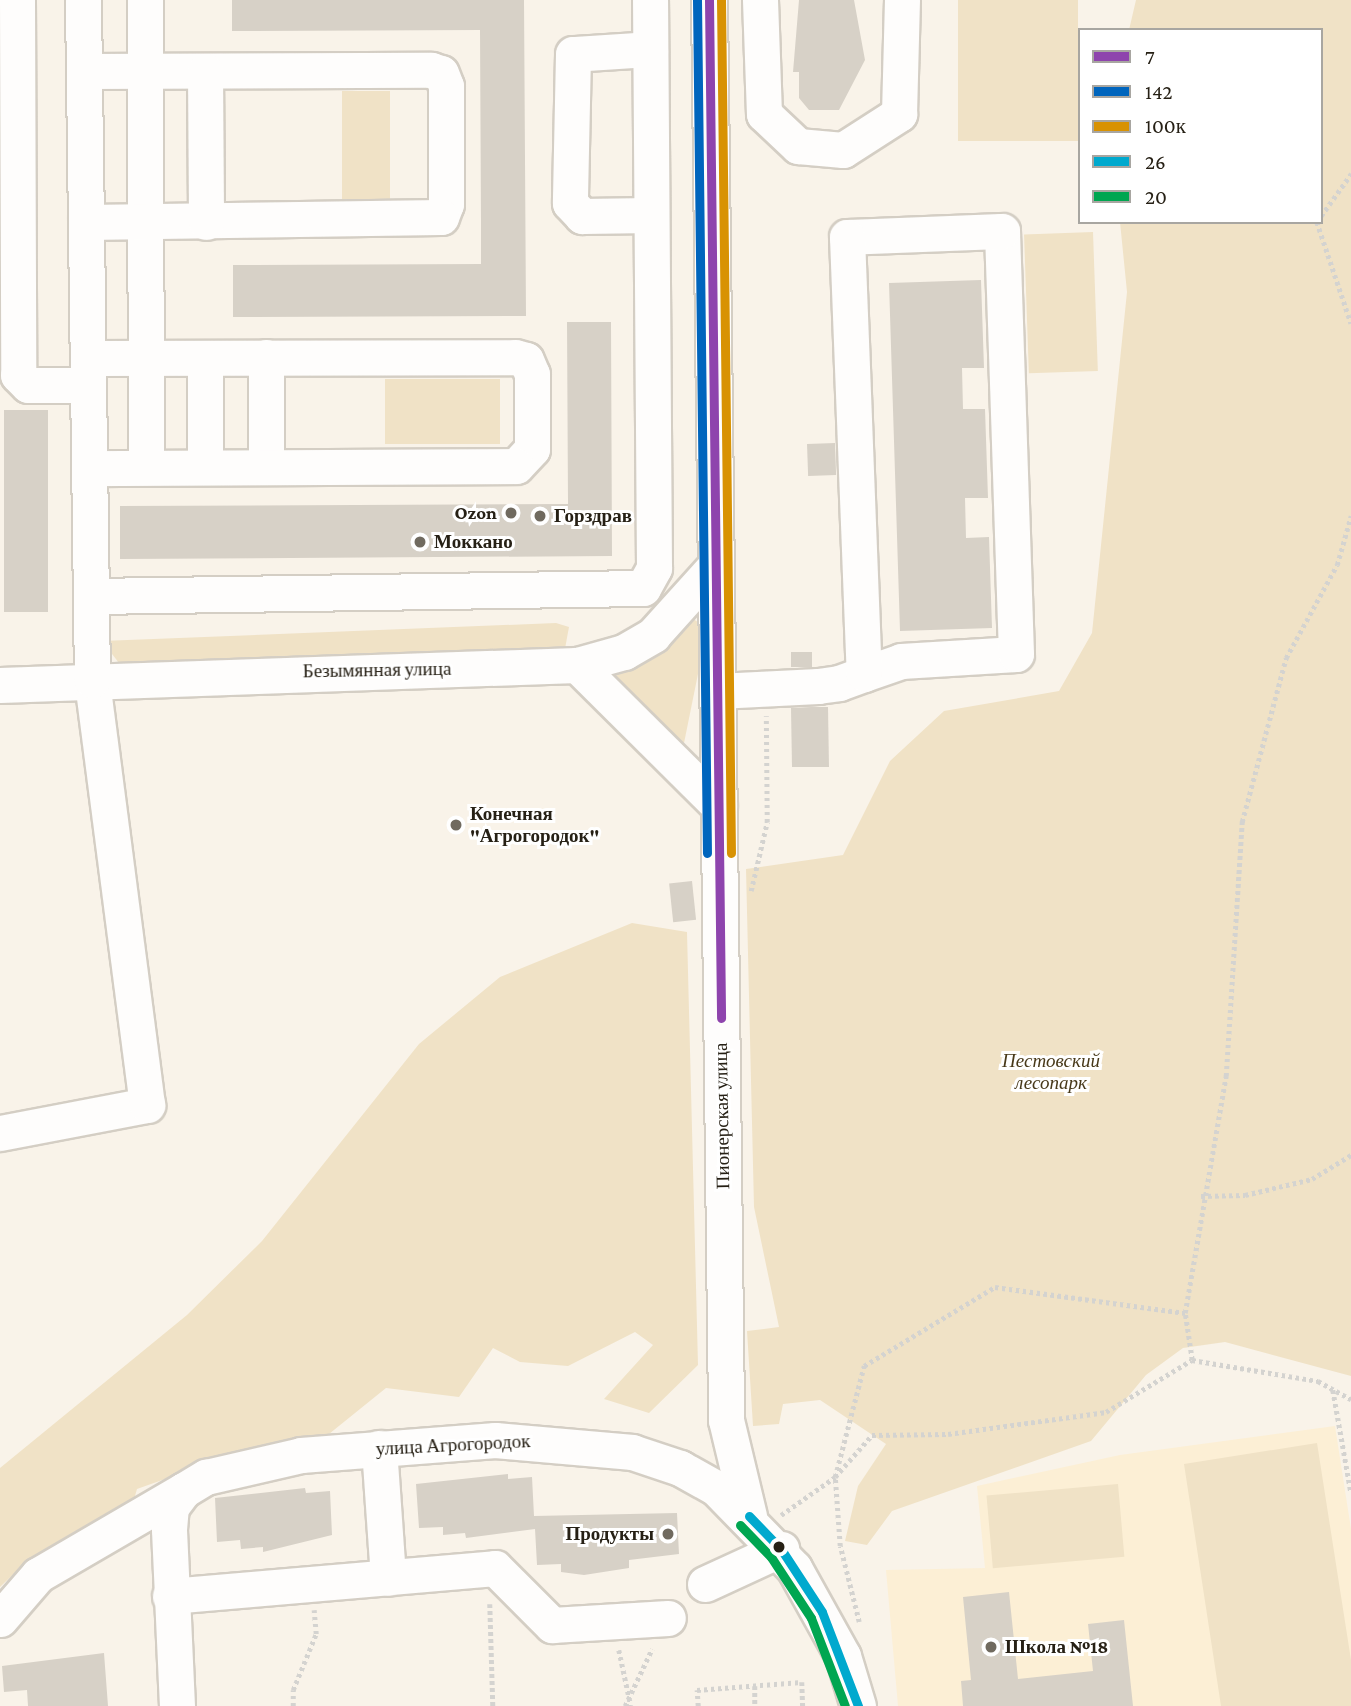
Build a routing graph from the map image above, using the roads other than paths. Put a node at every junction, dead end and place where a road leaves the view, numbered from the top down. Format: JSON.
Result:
{"nodes":[{"id":1,"x":17,"y":0,"type":"edge"},
{"id":2,"x":83,"y":0,"type":"edge"},
{"id":3,"x":145,"y":0,"type":"edge"},
{"id":4,"x":649,"y":0,"type":"edge"},
{"id":5,"x":709,"y":0,"type":"edge"},
{"id":6,"x":760,"y":0,"type":"edge"},
{"id":7,"x":901,"y":0,"type":"edge"},
{"id":8,"x":650,"y":49,"type":"junction"},
{"id":9,"x":84,"y":71,"type":"junction"},
{"id":10,"x":145,"y":71,"type":"junction"},
{"id":11,"x":205,"y":71,"type":"junction"},
{"id":12,"x":652,"y":215,"type":"junction"},
{"id":13,"x":86,"y":222,"type":"junction"},
{"id":14,"x":145,"y":222,"type":"junction"},
{"id":15,"x":206,"y":222,"type":"junction"},
{"id":16,"x":267,"y":357,"type":"junction"},
{"id":17,"x":146,"y":358,"type":"junction"},
{"id":18,"x":205,"y":358,"type":"junction"},
{"id":19,"x":88,"y":372,"type":"junction"},
{"id":20,"x":146,"y":467,"type":"junction"},
{"id":21,"x":205,"y":467,"type":"junction"},
{"id":22,"x":267,"y":467,"type":"junction"},
{"id":23,"x":89,"y":468,"type":"junction"},
{"id":24,"x":716,"y":565,"type":"junction"},
{"id":25,"x":91,"y":596,"type":"junction"},
{"id":26,"x":577,"y":665,"type":"junction"},
{"id":27,"x":864,"y":674,"type":"junction"},
{"id":28,"x":92,"y":680,"type":"junction"},
{"id":29,"x":0,"y":685,"type":"edge"},
{"id":30,"x":717,"y":691,"type":"junction"},
{"id":31,"x":719,"y":806,"type":"junction"},
{"id":32,"x":0,"y":1133,"type":"edge"},
{"id":33,"x":379,"y":1448,"type":"junction"},
{"id":34,"x":184,"y":1490,"type":"junction"},
{"id":35,"x":753,"y":1520,"type":"junction"},
{"id":36,"x":781,"y":1549,"type":"junction"},
{"id":37,"x":388,"y":1578,"type":"junction"},
{"id":38,"x":705,"y":1584,"type":"dead end"},
{"id":39,"x":170,"y":1596,"type":"junction"},
{"id":40,"x":668,"y":1618,"type":"dead end"},
{"id":41,"x":0,"y":1619,"type":"edge"},
{"id":42,"x":177,"y":1706,"type":"edge"},
{"id":43,"x":858,"y":1706,"type":"edge"}],
"edges":[{"from":1,"to":19,"type":"street"},
{"from":2,"to":9,"type":"street"},
{"from":3,"to":10,"type":"street"},
{"from":4,"to":8,"type":"street"},
{"from":5,"to":24,"type":"street","name":"Пионерская улица"},
{"from":6,"to":7,"type":"street"},
{"from":8,"to":12,"type":"street"},
{"from":8,"to":12,"type":"street"},
{"from":9,"to":10,"type":"street"},
{"from":9,"to":13,"type":"street"},
{"from":10,"to":11,"type":"street"},
{"from":10,"to":14,"type":"street"},
{"from":11,"to":15,"type":"street"},
{"from":11,"to":15,"type":"street"},
{"from":12,"to":25,"type":"street"},
{"from":13,"to":14,"type":"street"},
{"from":13,"to":19,"type":"street"},
{"from":14,"to":15,"type":"street"},
{"from":14,"to":17,"type":"street"},
{"from":16,"to":18,"type":"street"},
{"from":16,"to":22,"type":"street"},
{"from":16,"to":22,"type":"street"},
{"from":17,"to":18,"type":"street"},
{"from":17,"to":19,"type":"street"},
{"from":17,"to":20,"type":"street"},
{"from":18,"to":21,"type":"street"},
{"from":19,"to":23,"type":"street"},
{"from":20,"to":21,"type":"street"},
{"from":20,"to":23,"type":"street"},
{"from":21,"to":22,"type":"street"},
{"from":23,"to":25,"type":"street"},
{"from":24,"to":26,"type":"street","name":"Безымянная улица"},
{"from":24,"to":30,"type":"street","name":"Пионерская улица"},
{"from":25,"to":28,"type":"street"},
{"from":26,"to":28,"type":"street","name":"Безымянная улица"},
{"from":26,"to":31,"type":"street"},
{"from":27,"to":27,"type":"street"},
{"from":27,"to":30,"type":"street"},
{"from":28,"to":29,"type":"street","name":"Безымянная улица"},
{"from":28,"to":32,"type":"street"},
{"from":30,"to":31,"type":"street","name":"Пионерская улица"},
{"from":31,"to":35,"type":"street","name":"Пионерская улица"},
{"from":33,"to":34,"type":"street","name":"улица Агрогородок"},
{"from":33,"to":35,"type":"street","name":"улица Агрогородок"},
{"from":33,"to":37,"type":"street"},
{"from":34,"to":39,"type":"street"},
{"from":34,"to":41,"type":"street","name":"улица Агрогородок"},
{"from":35,"to":36,"type":"street","name":"улица Агрогородок"},
{"from":36,"to":38,"type":"street"},
{"from":36,"to":43,"type":"street","name":"улица Агрогородок"},
{"from":37,"to":39,"type":"street"},
{"from":37,"to":40,"type":"street"},
{"from":39,"to":42,"type":"street"}]}
